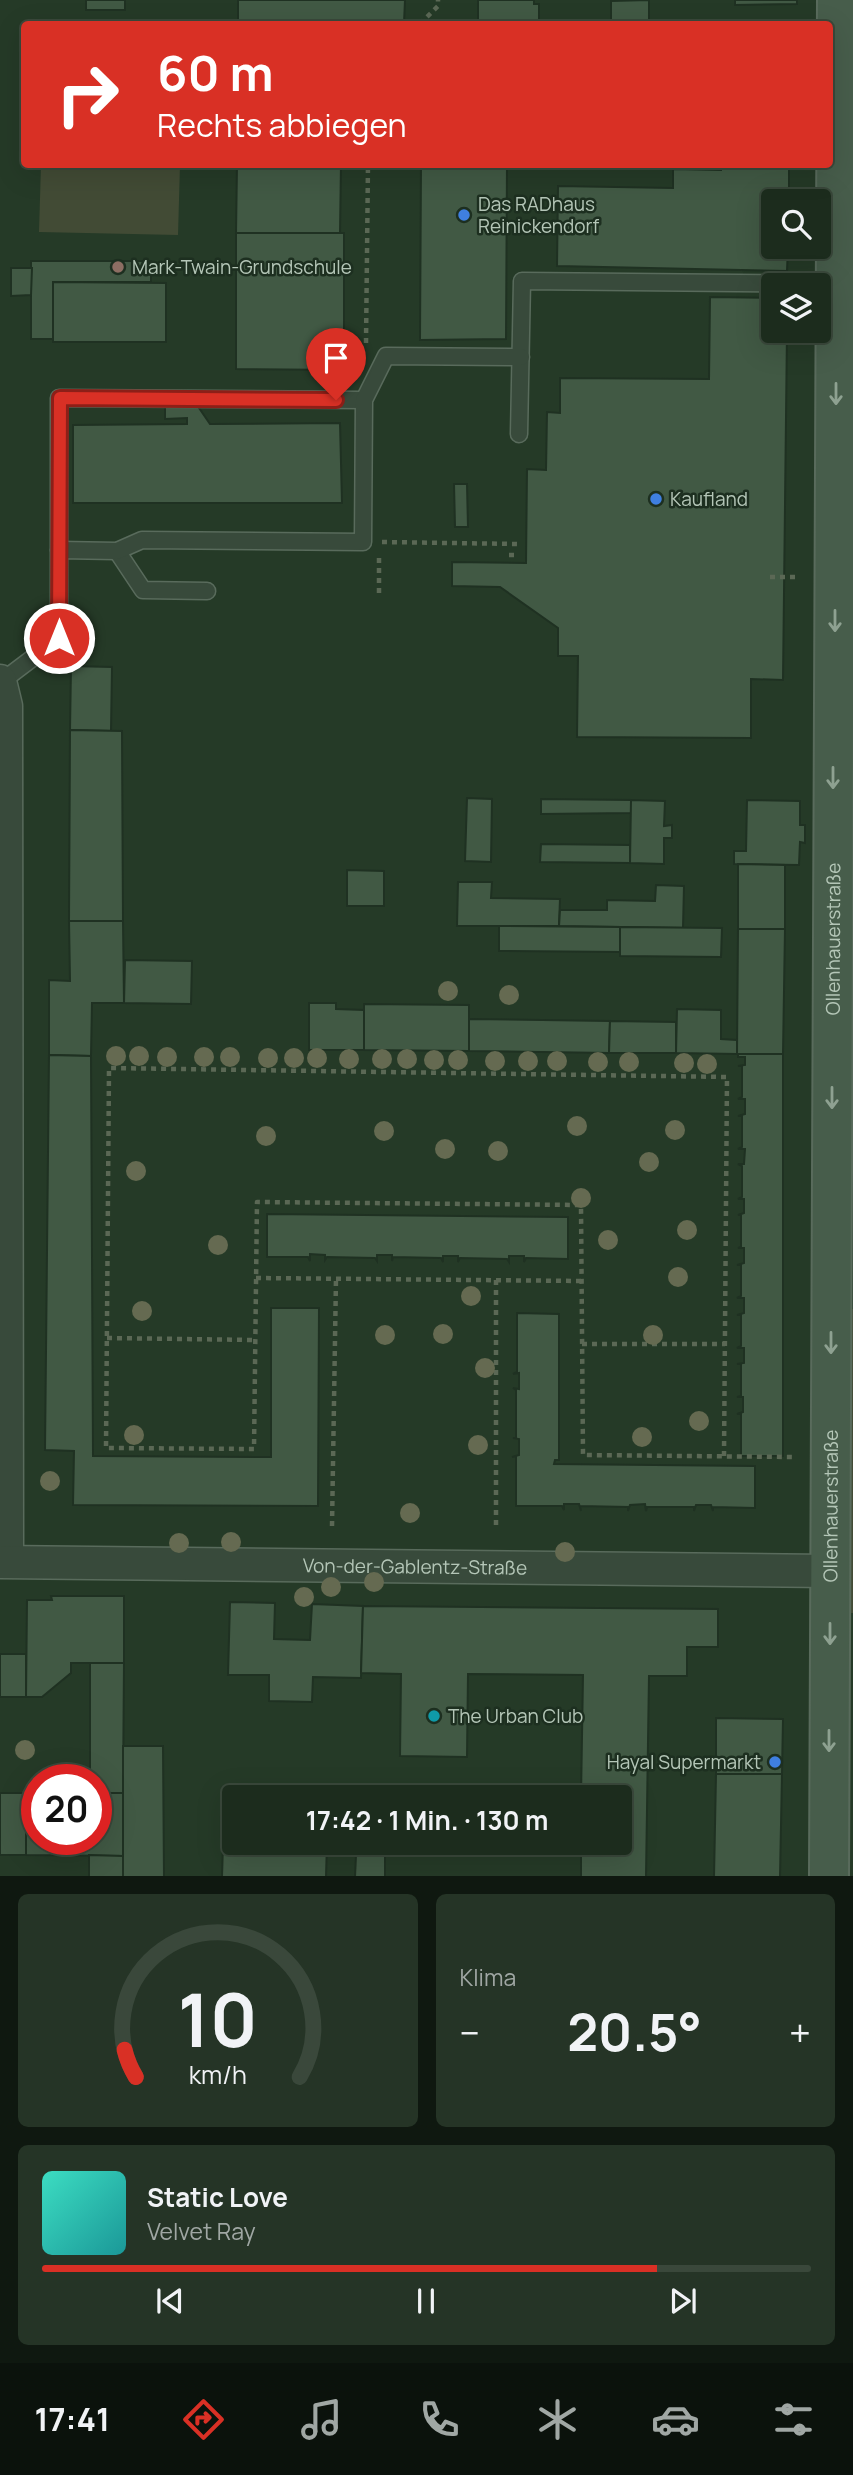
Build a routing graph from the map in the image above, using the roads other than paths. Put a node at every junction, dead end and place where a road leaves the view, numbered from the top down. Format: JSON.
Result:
{"nodes":[{"id":1,"x":836,"y":0,"type":"edge"},
{"id":2,"x":844,"y":284,"type":"edge"},
{"id":3,"x":844,"y":348,"type":"edge"},
{"id":4,"x":521,"y":358,"type":"junction"},
{"id":5,"x":364,"y":400,"type":"junction"},
{"id":6,"x":519,"y":434,"type":"dead end"},
{"id":7,"x":59,"y":550,"type":"junction"},
{"id":8,"x":117,"y":551,"type":"junction"},
{"id":9,"x":207,"y":591,"type":"dead end"},
{"id":10,"x":0,"y":681,"type":"edge"},
{"id":11,"x":844,"y":710,"type":"edge"},
{"id":12,"x":842,"y":1274,"type":"edge"},
{"id":13,"x":3,"y":1561,"type":"edge"},
{"id":14,"x":829,"y":1571,"type":"junction"},
{"id":15,"x":829,"y":1876,"type":"edge"}],
"edges":[{"from":1,"to":2,"type":"main road","name":"Ollenhauerstraße"},
{"from":2,"to":3,"type":"main road","name":"Ollenhauerstraße"},
{"from":2,"to":4,"type":"lane"},
{"from":3,"to":11,"type":"main road","name":"Ollenhauerstraße","one_way":true},
{"from":4,"to":5,"type":"lane"},
{"from":4,"to":6,"type":"lane"},
{"from":5,"to":7,"type":"lane"},
{"from":5,"to":8,"type":"lane"},
{"from":7,"to":8,"type":"lane"},
{"from":7,"to":10,"type":"lane"},
{"from":8,"to":9,"type":"lane"},
{"from":10,"to":13,"type":"street"},
{"from":11,"to":12,"type":"main road","name":"Ollenhauerstraße","one_way":true},
{"from":12,"to":14,"type":"main road","name":"Ollenhauerstraße","one_way":true},
{"from":13,"to":14,"type":"street","name":"Von-der-Gablentz-Straße"},
{"from":14,"to":15,"type":"main road","name":"Ollenhauerstraße","one_way":true}]}
